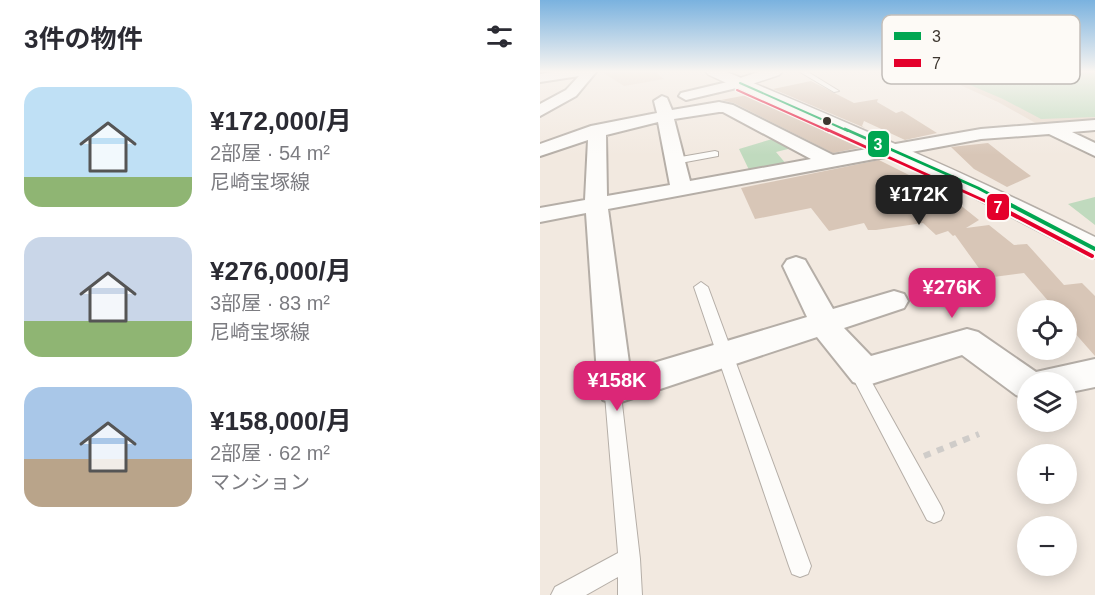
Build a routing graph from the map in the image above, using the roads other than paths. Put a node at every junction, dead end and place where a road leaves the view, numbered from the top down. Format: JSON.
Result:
{"nodes":[{"id":1,"x":559,"y":100,"type":"edge"},
{"id":2,"x":688,"y":100,"type":"edge"},
{"id":3,"x":779,"y":100,"type":"edge"},
{"id":4,"x":631,"y":106,"type":"dead end"},
{"id":5,"x":663,"y":108,"type":"junction"},
{"id":6,"x":541,"y":109,"type":"edge"},
{"id":7,"x":596,"y":120,"type":"junction"},
{"id":8,"x":1095,"y":125,"type":"edge"},
{"id":9,"x":1051,"y":128,"type":"junction"},
{"id":10,"x":893,"y":149,"type":"junction"},
{"id":11,"x":1089,"y":149,"type":"edge"},
{"id":12,"x":540,"y":150,"type":"edge"},
{"id":13,"x":715,"y":154,"type":"dead end"},
{"id":14,"x":675,"y":161,"type":"junction"},
{"id":15,"x":829,"y":161,"type":"junction"},
{"id":16,"x":681,"y":187,"type":"junction"},
{"id":17,"x":596,"y":204,"type":"junction"},
{"id":18,"x":540,"y":214,"type":"edge"},
{"id":19,"x":1095,"y":249,"type":"edge"},
{"id":20,"x":796,"y":266,"type":"dead end"},
{"id":21,"x":701,"y":287,"type":"dead end"},
{"id":22,"x":894,"y":301,"type":"dead end"},
{"id":23,"x":826,"y":324,"type":"junction"},
{"id":24,"x":727,"y":354,"type":"junction"},
{"id":25,"x":865,"y":372,"type":"junction"},
{"id":26,"x":1095,"y":373,"type":"edge"},
{"id":27,"x":1077,"y":376,"type":"edge"},
{"id":28,"x":1017,"y":377,"type":"edge"},
{"id":29,"x":615,"y":389,"type":"junction"},
{"id":30,"x":934,"y":513,"type":"dead end"},
{"id":31,"x":629,"y":559,"type":"junction"},
{"id":32,"x":800,"y":566,"type":"dead end"},
{"id":33,"x":563,"y":595,"type":"edge"},
{"id":34,"x":630,"y":595,"type":"edge"}],
"edges":[{"from":1,"to":6,"type":"street"},
{"from":2,"to":5,"type":"street"},
{"from":3,"to":10,"type":"main road"},
{"from":4,"to":5,"type":"street"},
{"from":5,"to":7,"type":"street"},
{"from":5,"to":14,"type":"street"},
{"from":5,"to":15,"type":"street"},
{"from":7,"to":12,"type":"street"},
{"from":7,"to":17,"type":"street"},
{"from":8,"to":9,"type":"street"},
{"from":9,"to":10,"type":"street"},
{"from":9,"to":11,"type":"street"},
{"from":10,"to":15,"type":"street"},
{"from":10,"to":19,"type":"main road"},
{"from":13,"to":14,"type":"lane"},
{"from":14,"to":16,"type":"street"},
{"from":15,"to":16,"type":"street"},
{"from":16,"to":17,"type":"street"},
{"from":17,"to":18,"type":"street"},
{"from":17,"to":29,"type":"street"},
{"from":20,"to":23,"type":"street"},
{"from":21,"to":24,"type":"lane"},
{"from":22,"to":23,"type":"street"},
{"from":23,"to":24,"type":"street"},
{"from":23,"to":25,"type":"street"},
{"from":24,"to":29,"type":"street"},
{"from":24,"to":32,"type":"lane"},
{"from":25,"to":28,"type":"street"},
{"from":25,"to":30,"type":"lane"},
{"from":26,"to":27,"type":"street"},
{"from":29,"to":31,"type":"lane"},
{"from":31,"to":33,"type":"lane"},
{"from":31,"to":34,"type":"lane"}]}
